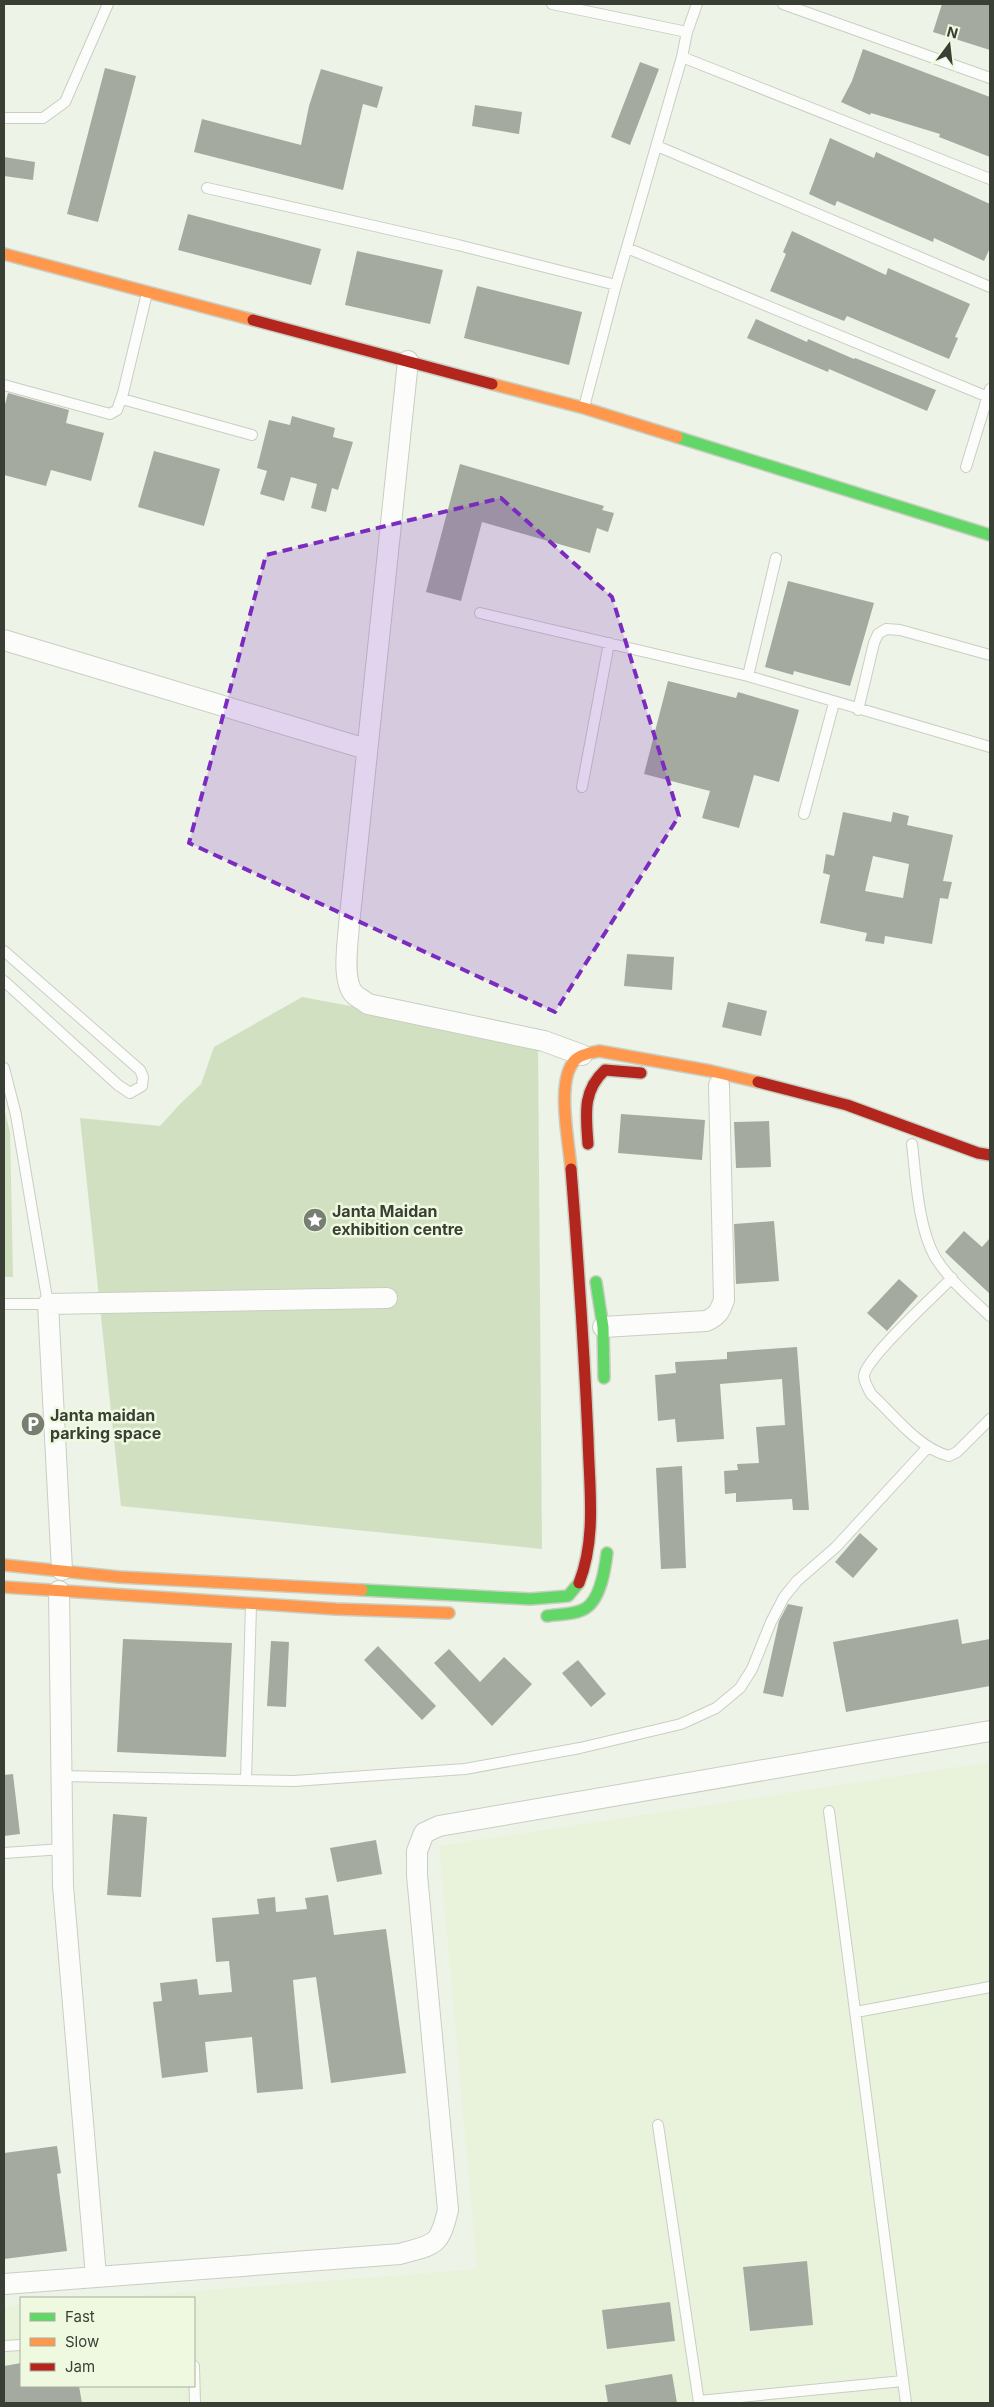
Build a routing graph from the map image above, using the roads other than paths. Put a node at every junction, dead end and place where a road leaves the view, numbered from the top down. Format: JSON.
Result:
{"nodes":[{"id":1,"x":108,"y":4,"type":"edge"},
{"id":2,"x":552,"y":4,"type":"edge"},
{"id":3,"x":698,"y":4,"type":"edge"},
{"id":4,"x":784,"y":4,"type":"edge"},
{"id":5,"x":687,"y":32,"type":"junction"},
{"id":6,"x":682,"y":56,"type":"junction"},
{"id":7,"x":990,"y":78,"type":"edge"},
{"id":8,"x":4,"y":118,"type":"edge"},
{"id":9,"x":656,"y":146,"type":"junction"},
{"id":10,"x":990,"y":179,"type":"edge"},
{"id":11,"x":207,"y":188,"type":"dead end"},
{"id":12,"x":628,"y":248,"type":"junction"},
{"id":13,"x":4,"y":254,"type":"edge"},
{"id":14,"x":616,"y":285,"type":"junction"},
{"id":15,"x":990,"y":287,"type":"edge"},
{"id":16,"x":148,"y":292,"type":"junction"},
{"id":17,"x":408,"y":361,"type":"junction"},
{"id":18,"x":4,"y":385,"type":"edge"},
{"id":19,"x":989,"y":393,"type":"edge"},
{"id":20,"x":122,"y":399,"type":"junction"},
{"id":21,"x":584,"y":408,"type":"junction"},
{"id":22,"x":252,"y":435,"type":"dead end"},
{"id":23,"x":966,"y":467,"type":"dead end"},
{"id":24,"x":990,"y":535,"type":"edge"},
{"id":25,"x":776,"y":558,"type":"dead end"},
{"id":26,"x":480,"y":613,"type":"dead end"},
{"id":27,"x":4,"y":640,"type":"edge"},
{"id":28,"x":609,"y":643,"type":"junction"},
{"id":29,"x":990,"y":655,"type":"edge"},
{"id":30,"x":748,"y":676,"type":"junction"},
{"id":31,"x":834,"y":703,"type":"junction"},
{"id":32,"x":858,"y":710,"type":"junction"},
{"id":33,"x":990,"y":747,"type":"edge"},
{"id":34,"x":366,"y":749,"type":"junction"},
{"id":35,"x":582,"y":786,"type":"dead end"},
{"id":36,"x":804,"y":814,"type":"dead end"},
{"id":37,"x":4,"y":951,"type":"edge"},
{"id":38,"x":4,"y":981,"type":"edge"},
{"id":39,"x":582,"y":1056,"type":"junction"},
{"id":40,"x":4,"y":1068,"type":"edge"},
{"id":41,"x":650,"y":1074,"type":"dead end"},
{"id":42,"x":719,"y":1086,"type":"dead end"},
{"id":43,"x":912,"y":1144,"type":"dead end"},
{"id":44,"x":990,"y":1155,"type":"edge"},
{"id":45,"x":588,"y":1156,"type":"dead end"},
{"id":46,"x":594,"y":1269,"type":"dead end"},
{"id":47,"x":952,"y":1278,"type":"junction"},
{"id":48,"x":387,"y":1298,"type":"dead end"},
{"id":49,"x":4,"y":1304,"type":"edge"},
{"id":50,"x":48,"y":1304,"type":"junction"},
{"id":51,"x":990,"y":1316,"type":"edge"},
{"id":52,"x":603,"y":1327,"type":"junction"},
{"id":53,"x":605,"y":1386,"type":"dead end"},
{"id":54,"x":990,"y":1419,"type":"edge"},
{"id":55,"x":928,"y":1447,"type":"junction"},
{"id":56,"x":608,"y":1540,"type":"dead end"},
{"id":57,"x":4,"y":1565,"type":"edge"},
{"id":58,"x":62,"y":1570,"type":"junction"},
{"id":59,"x":4,"y":1587,"type":"edge"},
{"id":60,"x":58,"y":1591,"type":"junction"},
{"id":61,"x":251,"y":1604,"type":"junction"},
{"id":62,"x":464,"y":1614,"type":"dead end"},
{"id":63,"x":534,"y":1616,"type":"dead end"},
{"id":64,"x":990,"y":1731,"type":"edge"},
{"id":65,"x":61,"y":1776,"type":"junction"},
{"id":66,"x":246,"y":1780,"type":"junction"},
{"id":67,"x":829,"y":1812,"type":"dead end"},
{"id":68,"x":63,"y":1849,"type":"junction"},
{"id":69,"x":4,"y":1853,"type":"edge"},
{"id":70,"x":990,"y":1987,"type":"edge"},
{"id":71,"x":856,"y":2012,"type":"junction"},
{"id":72,"x":658,"y":2125,"type":"dead end"},
{"id":73,"x":96,"y":2276,"type":"junction"},
{"id":74,"x":4,"y":2284,"type":"edge"},
{"id":75,"x":20,"y":2345,"type":"edge"},
{"id":76,"x":4,"y":2346,"type":"edge"},
{"id":77,"x":903,"y":2381,"type":"junction"},
{"id":78,"x":195,"y":2387,"type":"edge"},
{"id":79,"x":699,"y":2402,"type":"edge"},
{"id":80,"x":195,"y":2403,"type":"edge"},
{"id":81,"x":906,"y":2403,"type":"edge"}],
"edges":[{"from":1,"to":8,"type":"lane"},
{"from":2,"to":5,"type":"lane"},
{"from":3,"to":5,"type":"lane"},
{"from":4,"to":7,"type":"lane"},
{"from":5,"to":6,"type":"lane"},
{"from":6,"to":9,"type":"lane"},
{"from":6,"to":10,"type":"lane"},
{"from":9,"to":12,"type":"lane"},
{"from":9,"to":15,"type":"lane"},
{"from":11,"to":14,"type":"lane"},
{"from":12,"to":14,"type":"lane"},
{"from":12,"to":19,"type":"lane"},
{"from":13,"to":16,"type":"street"},
{"from":14,"to":21,"type":"lane"},
{"from":16,"to":17,"type":"street"},
{"from":16,"to":20,"type":"lane"},
{"from":17,"to":21,"type":"street"},
{"from":17,"to":34,"type":"street"},
{"from":18,"to":20,"type":"lane"},
{"from":19,"to":23,"type":"lane"},
{"from":20,"to":22,"type":"lane"},
{"from":21,"to":24,"type":"street"},
{"from":25,"to":30,"type":"lane"},
{"from":26,"to":28,"type":"lane"},
{"from":27,"to":34,"type":"street"},
{"from":28,"to":30,"type":"lane"},
{"from":28,"to":35,"type":"lane"},
{"from":29,"to":32,"type":"lane"},
{"from":30,"to":31,"type":"lane"},
{"from":31,"to":32,"type":"lane"},
{"from":31,"to":36,"type":"lane"},
{"from":32,"to":33,"type":"lane"},
{"from":34,"to":39,"type":"street"},
{"from":37,"to":38,"type":"lane"},
{"from":39,"to":44,"type":"street"},
{"from":39,"to":58,"type":"street"},
{"from":40,"to":50,"type":"lane"},
{"from":41,"to":45,"type":"street"},
{"from":42,"to":52,"type":"street"},
{"from":43,"to":47,"type":"lane"},
{"from":46,"to":52,"type":"street"},
{"from":47,"to":51,"type":"lane"},
{"from":47,"to":55,"type":"lane"},
{"from":48,"to":50,"type":"street"},
{"from":49,"to":50,"type":"lane"},
{"from":50,"to":58,"type":"street"},
{"from":52,"to":53,"type":"street"},
{"from":54,"to":55,"type":"lane"},
{"from":55,"to":66,"type":"lane"},
{"from":56,"to":63,"type":"street"},
{"from":57,"to":58,"type":"street"},
{"from":59,"to":60,"type":"street"},
{"from":60,"to":61,"type":"street"},
{"from":60,"to":65,"type":"street"},
{"from":61,"to":62,"type":"street"},
{"from":61,"to":66,"type":"lane"},
{"from":64,"to":73,"type":"street"},
{"from":65,"to":66,"type":"lane"},
{"from":65,"to":68,"type":"street"},
{"from":67,"to":71,"type":"lane"},
{"from":68,"to":69,"type":"lane"},
{"from":68,"to":73,"type":"street"},
{"from":70,"to":71,"type":"lane"},
{"from":71,"to":77,"type":"lane"},
{"from":72,"to":79,"type":"lane"},
{"from":73,"to":74,"type":"street"},
{"from":75,"to":76,"type":"lane"},
{"from":77,"to":79,"type":"lane"},
{"from":77,"to":81,"type":"lane"},
{"from":78,"to":80,"type":"lane"}]}
